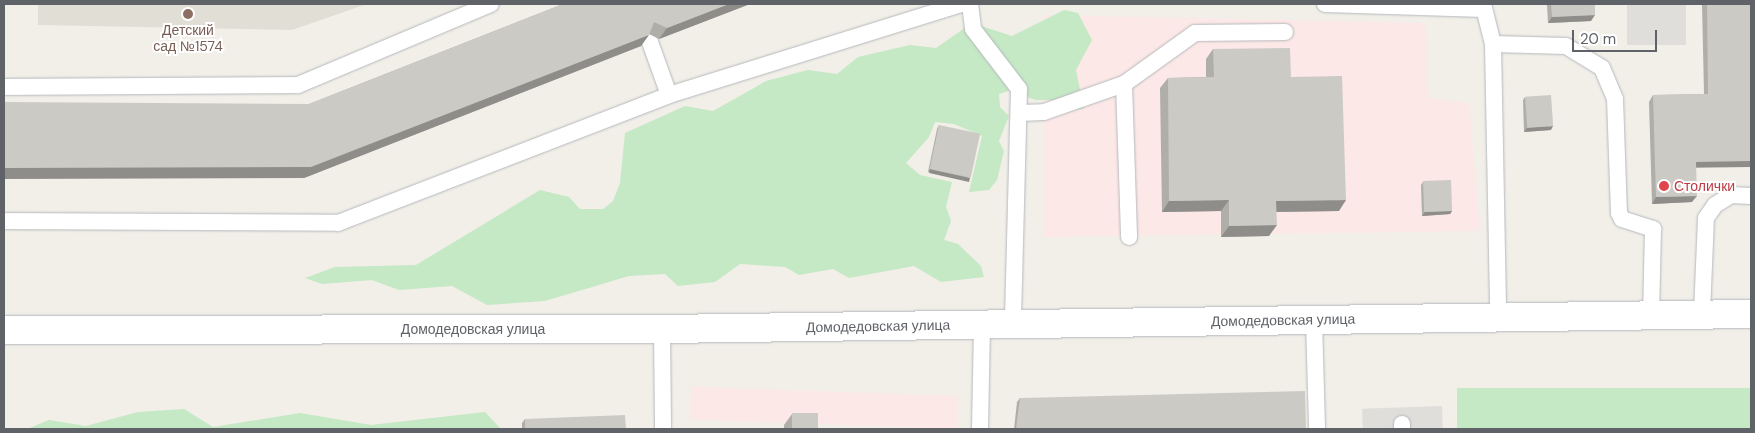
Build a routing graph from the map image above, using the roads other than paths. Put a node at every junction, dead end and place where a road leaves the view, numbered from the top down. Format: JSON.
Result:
{"nodes":[{"id":1,"x":491,"y":4,"type":"edge"},
{"id":2,"x":962,"y":4,"type":"edge"},
{"id":3,"x":970,"y":4,"type":"edge"},
{"id":4,"x":1325,"y":4,"type":"edge"},
{"id":5,"x":1483,"y":6,"type":"edge"},
{"id":6,"x":1285,"y":32,"type":"dead end"},
{"id":7,"x":650,"y":42,"type":"edge"},
{"id":8,"x":1493,"y":44,"type":"junction"},
{"id":9,"x":1124,"y":84,"type":"junction"},
{"id":10,"x":4,"y":87,"type":"edge"},
{"id":11,"x":669,"y":94,"type":"junction"},
{"id":12,"x":1019,"y":113,"type":"junction"},
{"id":13,"x":1751,"y":196,"type":"edge"},
{"id":14,"x":4,"y":221,"type":"edge"},
{"id":15,"x":1129,"y":237,"type":"dead end"},
{"id":16,"x":1702,"y":314,"type":"junction"},
{"id":17,"x":1751,"y":314,"type":"edge"},
{"id":18,"x":1498,"y":315,"type":"junction"},
{"id":19,"x":1651,"y":315,"type":"junction"},
{"id":20,"x":1314,"y":320,"type":"junction"},
{"id":21,"x":1013,"y":323,"type":"junction"},
{"id":22,"x":982,"y":324,"type":"junction"},
{"id":23,"x":662,"y":329,"type":"junction"},
{"id":24,"x":4,"y":330,"type":"edge"},
{"id":25,"x":662,"y":429,"type":"edge"},
{"id":26,"x":980,"y":429,"type":"edge"},
{"id":27,"x":1317,"y":429,"type":"edge"}],
"edges":[{"from":1,"to":10,"type":"lane"},
{"from":2,"to":11,"type":"lane"},
{"from":3,"to":12,"type":"lane"},
{"from":4,"to":5,"type":"lane"},
{"from":5,"to":8,"type":"lane"},
{"from":6,"to":9,"type":"lane"},
{"from":7,"to":11,"type":"lane"},
{"from":8,"to":18,"type":"lane"},
{"from":8,"to":19,"type":"lane"},
{"from":9,"to":12,"type":"lane"},
{"from":9,"to":15,"type":"lane"},
{"from":11,"to":14,"type":"lane"},
{"from":12,"to":21,"type":"lane"},
{"from":13,"to":16,"type":"lane"},
{"from":16,"to":17,"type":"street","name":"Домодедовская улица"},
{"from":16,"to":19,"type":"street","name":"Домодедовская улица"},
{"from":18,"to":19,"type":"street","name":"Домодедовская улица"},
{"from":18,"to":20,"type":"street","name":"Домодедовская улица"},
{"from":20,"to":21,"type":"street","name":"Домодедовская улица"},
{"from":20,"to":27,"type":"lane"},
{"from":21,"to":22,"type":"street","name":"Домодедовская улица"},
{"from":22,"to":23,"type":"street","name":"Домодедовская улица"},
{"from":22,"to":26,"type":"lane"},
{"from":23,"to":24,"type":"street","name":"Домодедовская улица"},
{"from":23,"to":25,"type":"lane"}]}
